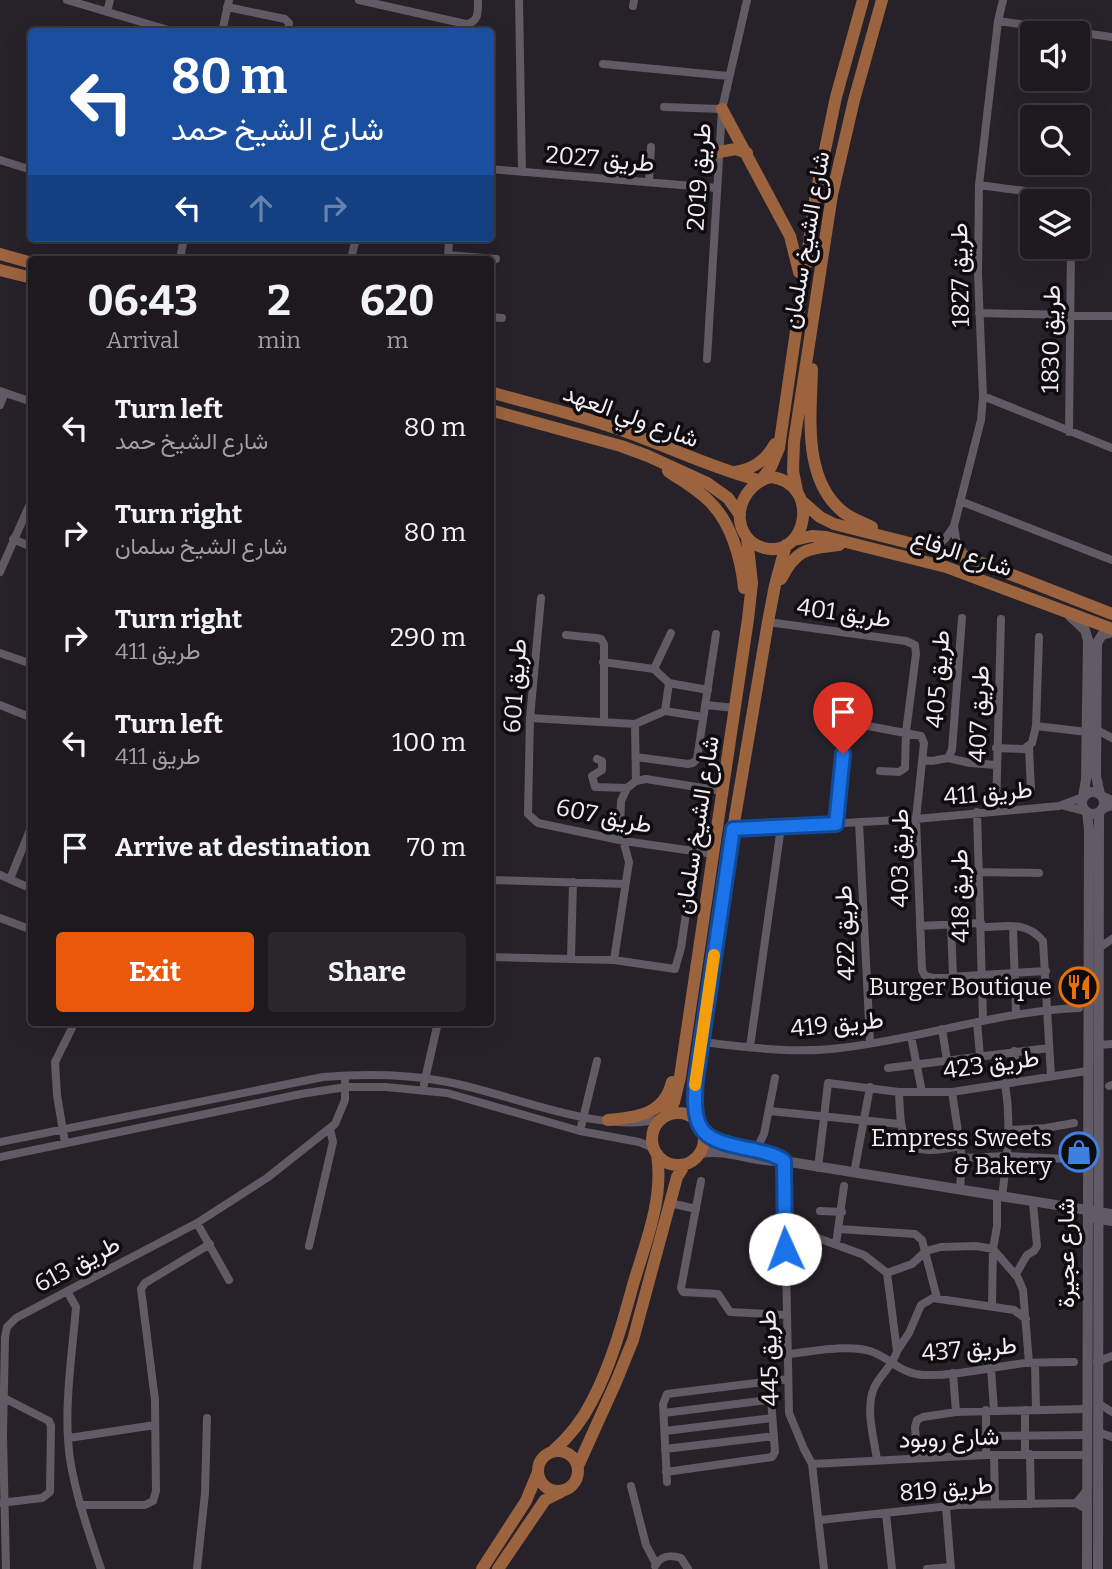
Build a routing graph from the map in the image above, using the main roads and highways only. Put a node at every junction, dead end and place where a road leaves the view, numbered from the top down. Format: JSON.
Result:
{"nodes":[{"id":1,"x":863,"y":0,"type":"edge"},
{"id":2,"x":882,"y":0,"type":"edge"},
{"id":3,"x":722,"y":109,"type":"road end"},
{"id":4,"x":719,"y":152,"type":"road end"},
{"id":5,"x":747,"y":153,"type":"junction"},
{"id":6,"x":0,"y":254,"type":"edge"},
{"id":7,"x":28,"y":262,"type":"edge"},
{"id":8,"x":0,"y":270,"type":"edge"},
{"id":9,"x":28,"y":277,"type":"edge"},
{"id":10,"x":801,"y":289,"type":"junction"},
{"id":11,"x":812,"y":327,"type":"junction"},
{"id":12,"x":494,"y":393,"type":"edge"},
{"id":13,"x":785,"y":410,"type":"junction"},
{"id":14,"x":494,"y":411,"type":"edge"},
{"id":15,"x":648,"y":456,"type":"junction"},
{"id":16,"x":719,"y":470,"type":"junction"},
{"id":17,"x":760,"y":479,"type":"junction"},
{"id":18,"x":797,"y":491,"type":"junction"},
{"id":19,"x":804,"y":503,"type":"junction"},
{"id":20,"x":740,"y":515,"type":"junction"},
{"id":21,"x":747,"y":538,"type":"junction"},
{"id":22,"x":894,"y":538,"type":"junction"},
{"id":23,"x":790,"y":543,"type":"junction"},
{"id":24,"x":847,"y":543,"type":"junction"},
{"id":25,"x":773,"y":595,"type":"junction"},
{"id":26,"x":1112,"y":614,"type":"edge"},
{"id":27,"x":748,"y":619,"type":"junction"},
{"id":28,"x":1112,"y":631,"type":"edge"},
{"id":29,"x":684,"y":1056,"type":"junction"},
{"id":30,"x":664,"y":1116,"type":"junction"},
{"id":31,"x":695,"y":1119,"type":"junction"},
{"id":32,"x":608,"y":1120,"type":"road end"},
{"id":33,"x":656,"y":1152,"type":"junction"},
{"id":34,"x":685,"y":1164,"type":"junction"},
{"id":35,"x":553,"y":1451,"type":"junction"},
{"id":36,"x":578,"y":1466,"type":"junction"},
{"id":37,"x":538,"y":1472,"type":"junction"},
{"id":38,"x":565,"y":1490,"type":"junction"},
{"id":39,"x":482,"y":1569,"type":"edge"},
{"id":40,"x":498,"y":1569,"type":"edge"}],
"edges":[{"from":1,"to":10,"type":"main road","name":"شارع الشيخ سلمان"},
{"from":2,"to":11,"type":"main road","name":"شارع الشيخ سلمان"},
{"from":3,"to":5,"type":"main road"},
{"from":4,"to":5,"type":"main road"},
{"from":5,"to":10,"type":"main road"},
{"from":6,"to":7,"type":"main road"},
{"from":8,"to":9,"type":"main road"},
{"from":10,"to":13,"type":"main road","name":"شارع الشيخ سلمان"},
{"from":11,"to":18,"type":"main road","name":"شارع الشيخ سلمان"},
{"from":11,"to":22,"type":"main road"},
{"from":12,"to":16,"type":"main road","name":"شارع ولي العهد"},
{"from":13,"to":16,"type":"main road"},
{"from":13,"to":17,"type":"main road","name":"شارع الشيخ سلمان"},
{"from":14,"to":15,"type":"main road","name":"شارع ولي العهد"},
{"from":15,"to":20,"type":"main road","name":"شارع ولي العهد"},
{"from":15,"to":27,"type":"main road"},
{"from":16,"to":17,"type":"main road","name":"شارع ولي العهد"},
{"from":17,"to":18,"type":"main road"},
{"from":17,"to":20,"type":"main road"},
{"from":18,"to":19,"type":"main road"},
{"from":19,"to":22,"type":"main road","name":"شارع الرفاع"},
{"from":19,"to":23,"type":"main road"},
{"from":20,"to":21,"type":"main road"},
{"from":21,"to":23,"type":"main road"},
{"from":21,"to":27,"type":"main road","name":"شارع الشيخ سلمان"},
{"from":22,"to":26,"type":"main road","name":"شارع الرفاع"},
{"from":23,"to":24,"type":"main road","name":"شارع الرفاع"},
{"from":23,"to":25,"type":"main road","name":"شارع الشيخ سلمان"},
{"from":24,"to":25,"type":"main road"},
{"from":24,"to":28,"type":"main road","name":"شارع الرفاع"},
{"from":25,"to":31,"type":"main road","name":"شارع الشيخ سلمان"},
{"from":27,"to":29,"type":"main road","name":"شارع الشيخ سلمان"},
{"from":29,"to":30,"type":"main road","name":"شارع الشيخ سلمان"},
{"from":29,"to":32,"type":"main road"},
{"from":30,"to":31,"type":"main road"},
{"from":30,"to":33,"type":"main road"},
{"from":31,"to":34,"type":"main road"},
{"from":33,"to":34,"type":"main road"},
{"from":33,"to":35,"type":"main road"},
{"from":34,"to":36,"type":"main road"},
{"from":35,"to":36,"type":"main road"},
{"from":35,"to":37,"type":"main road"},
{"from":36,"to":38,"type":"main road"},
{"from":37,"to":38,"type":"main road"},
{"from":37,"to":39,"type":"main road"},
{"from":38,"to":40,"type":"main road"}]}
